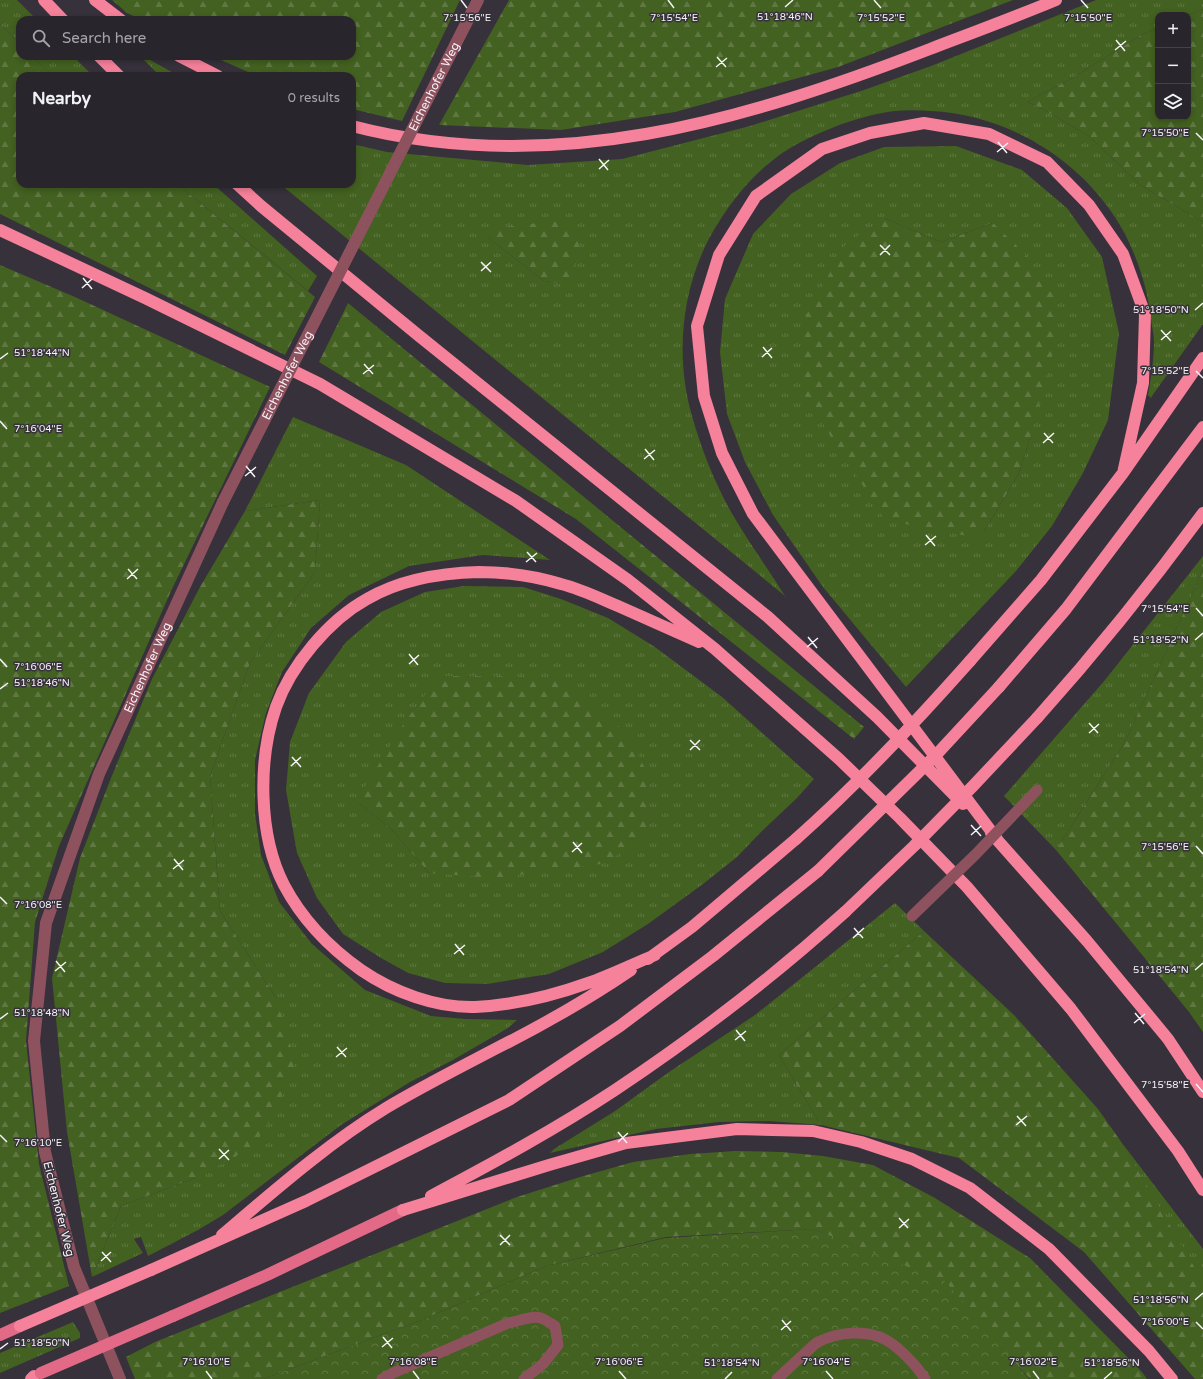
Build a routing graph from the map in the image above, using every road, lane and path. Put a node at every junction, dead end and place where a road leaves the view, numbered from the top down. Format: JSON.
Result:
{"nodes":[{"id":1,"x":44,"y":0,"type":"edge"},
{"id":2,"x":95,"y":0,"type":"edge"},
{"id":3,"x":478,"y":0,"type":"edge"},
{"id":4,"x":1056,"y":0,"type":"edge"},
{"id":5,"x":59,"y":16,"type":"edge"},
{"id":6,"x":116,"y":16,"type":"edge"},
{"id":7,"x":103,"y":60,"type":"edge"},
{"id":8,"x":187,"y":60,"type":"edge"},
{"id":9,"x":115,"y":72,"type":"edge"},
{"id":10,"x":210,"y":72,"type":"edge"},
{"id":11,"x":356,"y":127,"type":"edge"},
{"id":12,"x":241,"y":188,"type":"edge"},
{"id":13,"x":0,"y":230,"type":"edge"},
{"id":14,"x":1203,"y":358,"type":"edge"},
{"id":15,"x":1203,"y":427,"type":"edge"},
{"id":16,"x":1123,"y":473,"type":"junction"},
{"id":17,"x":1203,"y":513,"type":"edge"},
{"id":18,"x":715,"y":649,"type":"junction"},
{"id":19,"x":1037,"y":790,"type":"dead end"},
{"id":20,"x":996,"y":839,"type":"junction"},
{"id":21,"x":912,"y":916,"type":"dead end"},
{"id":22,"x":655,"y":955,"type":"junction"},
{"id":23,"x":1203,"y":1092,"type":"edge"},
{"id":24,"x":1203,"y":1190,"type":"edge"},
{"id":25,"x":403,"y":1210,"type":"junction"},
{"id":26,"x":210,"y":1245,"type":"junction"},
{"id":27,"x":20,"y":1326,"type":"joint"},
{"id":28,"x":0,"y":1335,"type":"edge"},
{"id":29,"x":33,"y":1377,"type":"edge"},
{"id":30,"x":120,"y":1379,"type":"edge"},
{"id":31,"x":382,"y":1379,"type":"edge"},
{"id":32,"x":524,"y":1379,"type":"edge"},
{"id":33,"x":777,"y":1379,"type":"edge"},
{"id":34,"x":925,"y":1379,"type":"edge"},
{"id":35,"x":1172,"y":1379,"type":"edge"}],
"edges":[{"from":1,"to":5,"type":"highway"},
{"from":2,"to":6,"type":"highway"},
{"from":3,"to":30,"type":"street","name":"Eichenhofer Weg","bridge":true},
{"from":4,"to":11,"type":"highway"},
{"from":7,"to":9,"type":"highway"},
{"from":8,"to":10,"type":"highway"},
{"from":12,"to":20,"type":"highway"},
{"from":13,"to":18,"type":"highway"},
{"from":14,"to":16,"type":"highway"},
{"from":15,"to":26,"type":"highway","bridge":true},
{"from":16,"to":20,"type":"highway"},
{"from":16,"to":22,"type":"highway","bridge":true},
{"from":17,"to":25,"type":"highway","bridge":true},
{"from":18,"to":22,"type":"highway"},
{"from":18,"to":24,"type":"highway"},
{"from":19,"to":21,"type":"lane","bridge":true},
{"from":20,"to":23,"type":"highway"},
{"from":22,"to":26,"type":"highway"},
{"from":25,"to":29,"type":"main road","bridge":true},
{"from":25,"to":35,"type":"highway"},
{"from":26,"to":27,"type":"highway","bridge":true},
{"from":27,"to":28,"type":"main road"},
{"from":31,"to":32,"type":"lane"},
{"from":33,"to":34,"type":"lane"}]}
